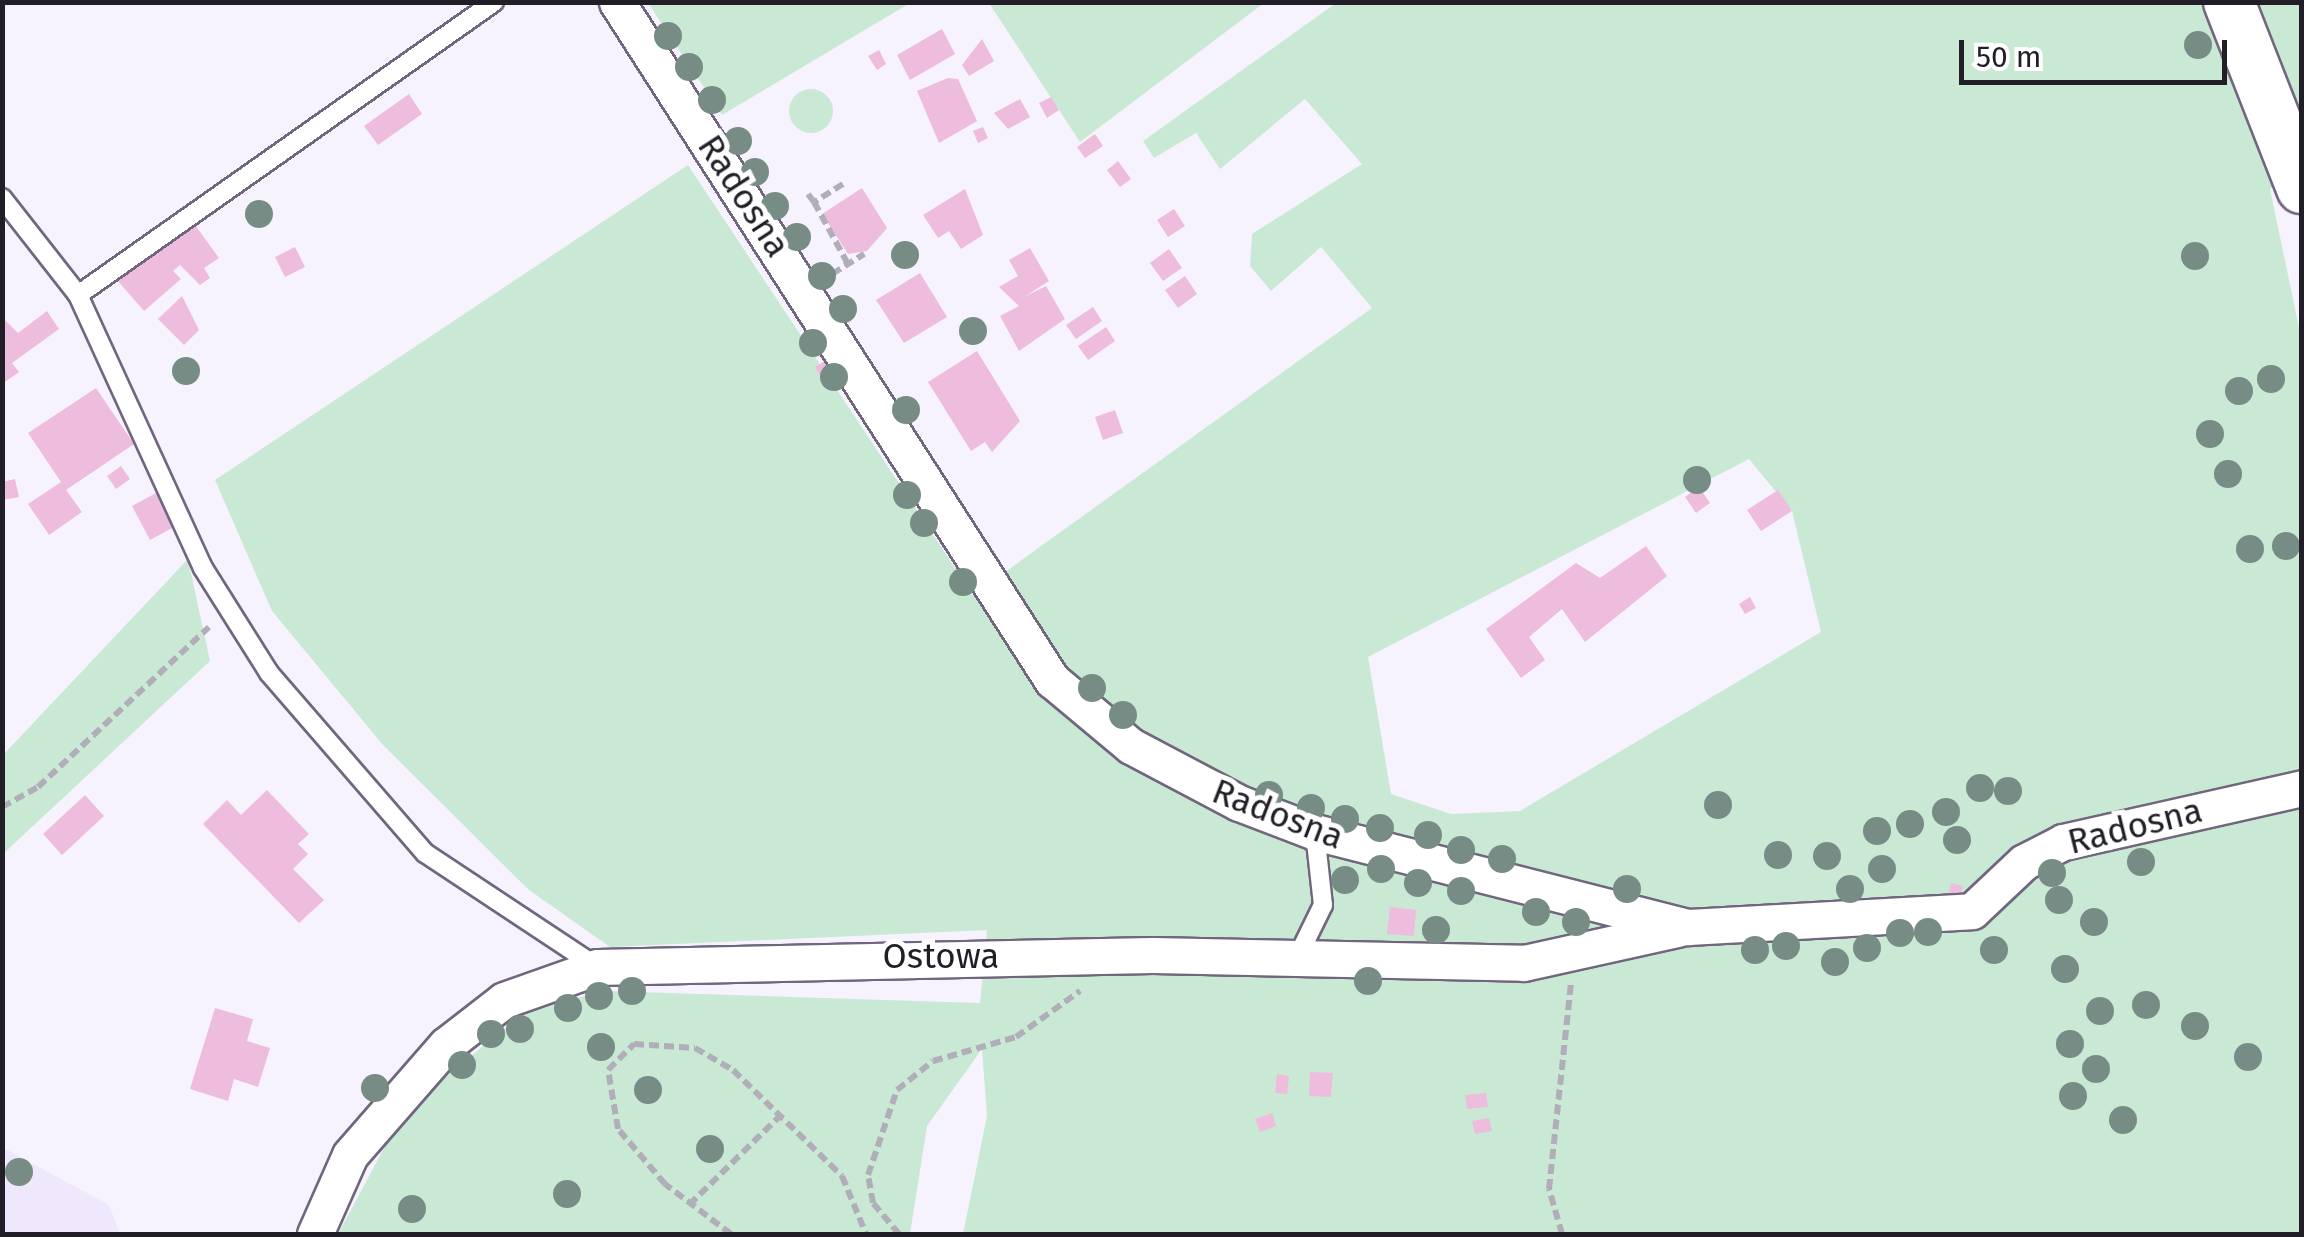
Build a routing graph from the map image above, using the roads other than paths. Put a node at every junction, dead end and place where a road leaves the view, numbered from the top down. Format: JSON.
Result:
{"nodes":[{"id":1,"x":494,"y":2,"type":"edge"},
{"id":2,"x":616,"y":2,"type":"edge"},
{"id":3,"x":2229,"y":2,"type":"edge"},
{"id":4,"x":2302,"y":188,"type":"edge"},
{"id":5,"x":2,"y":198,"type":"edge"},
{"id":6,"x":78,"y":294,"type":"junction"},
{"id":7,"x":2302,"y":788,"type":"edge"},
{"id":8,"x":1315,"y":832,"type":"junction"},
{"id":9,"x":1688,"y":926,"type":"junction"},
{"id":10,"x":1297,"y":958,"type":"junction"},
{"id":11,"x":597,"y":967,"type":"junction"},
{"id":12,"x":315,"y":1234,"type":"edge"}],
"edges":[{"from":1,"to":6,"type":"lane"},
{"from":2,"to":8,"type":"street","name":"Radosna"},
{"from":3,"to":4,"type":"main road"},
{"from":5,"to":6,"type":"lane"},
{"from":6,"to":11,"type":"lane"},
{"from":7,"to":9,"type":"street","name":"Radosna"},
{"from":8,"to":9,"type":"street","name":"Radosna"},
{"from":8,"to":10,"type":"lane"},
{"from":9,"to":10,"type":"street","name":"Ostowa"},
{"from":10,"to":11,"type":"street","name":"Ostowa"},
{"from":11,"to":12,"type":"street","name":"Ostowa"}]}
